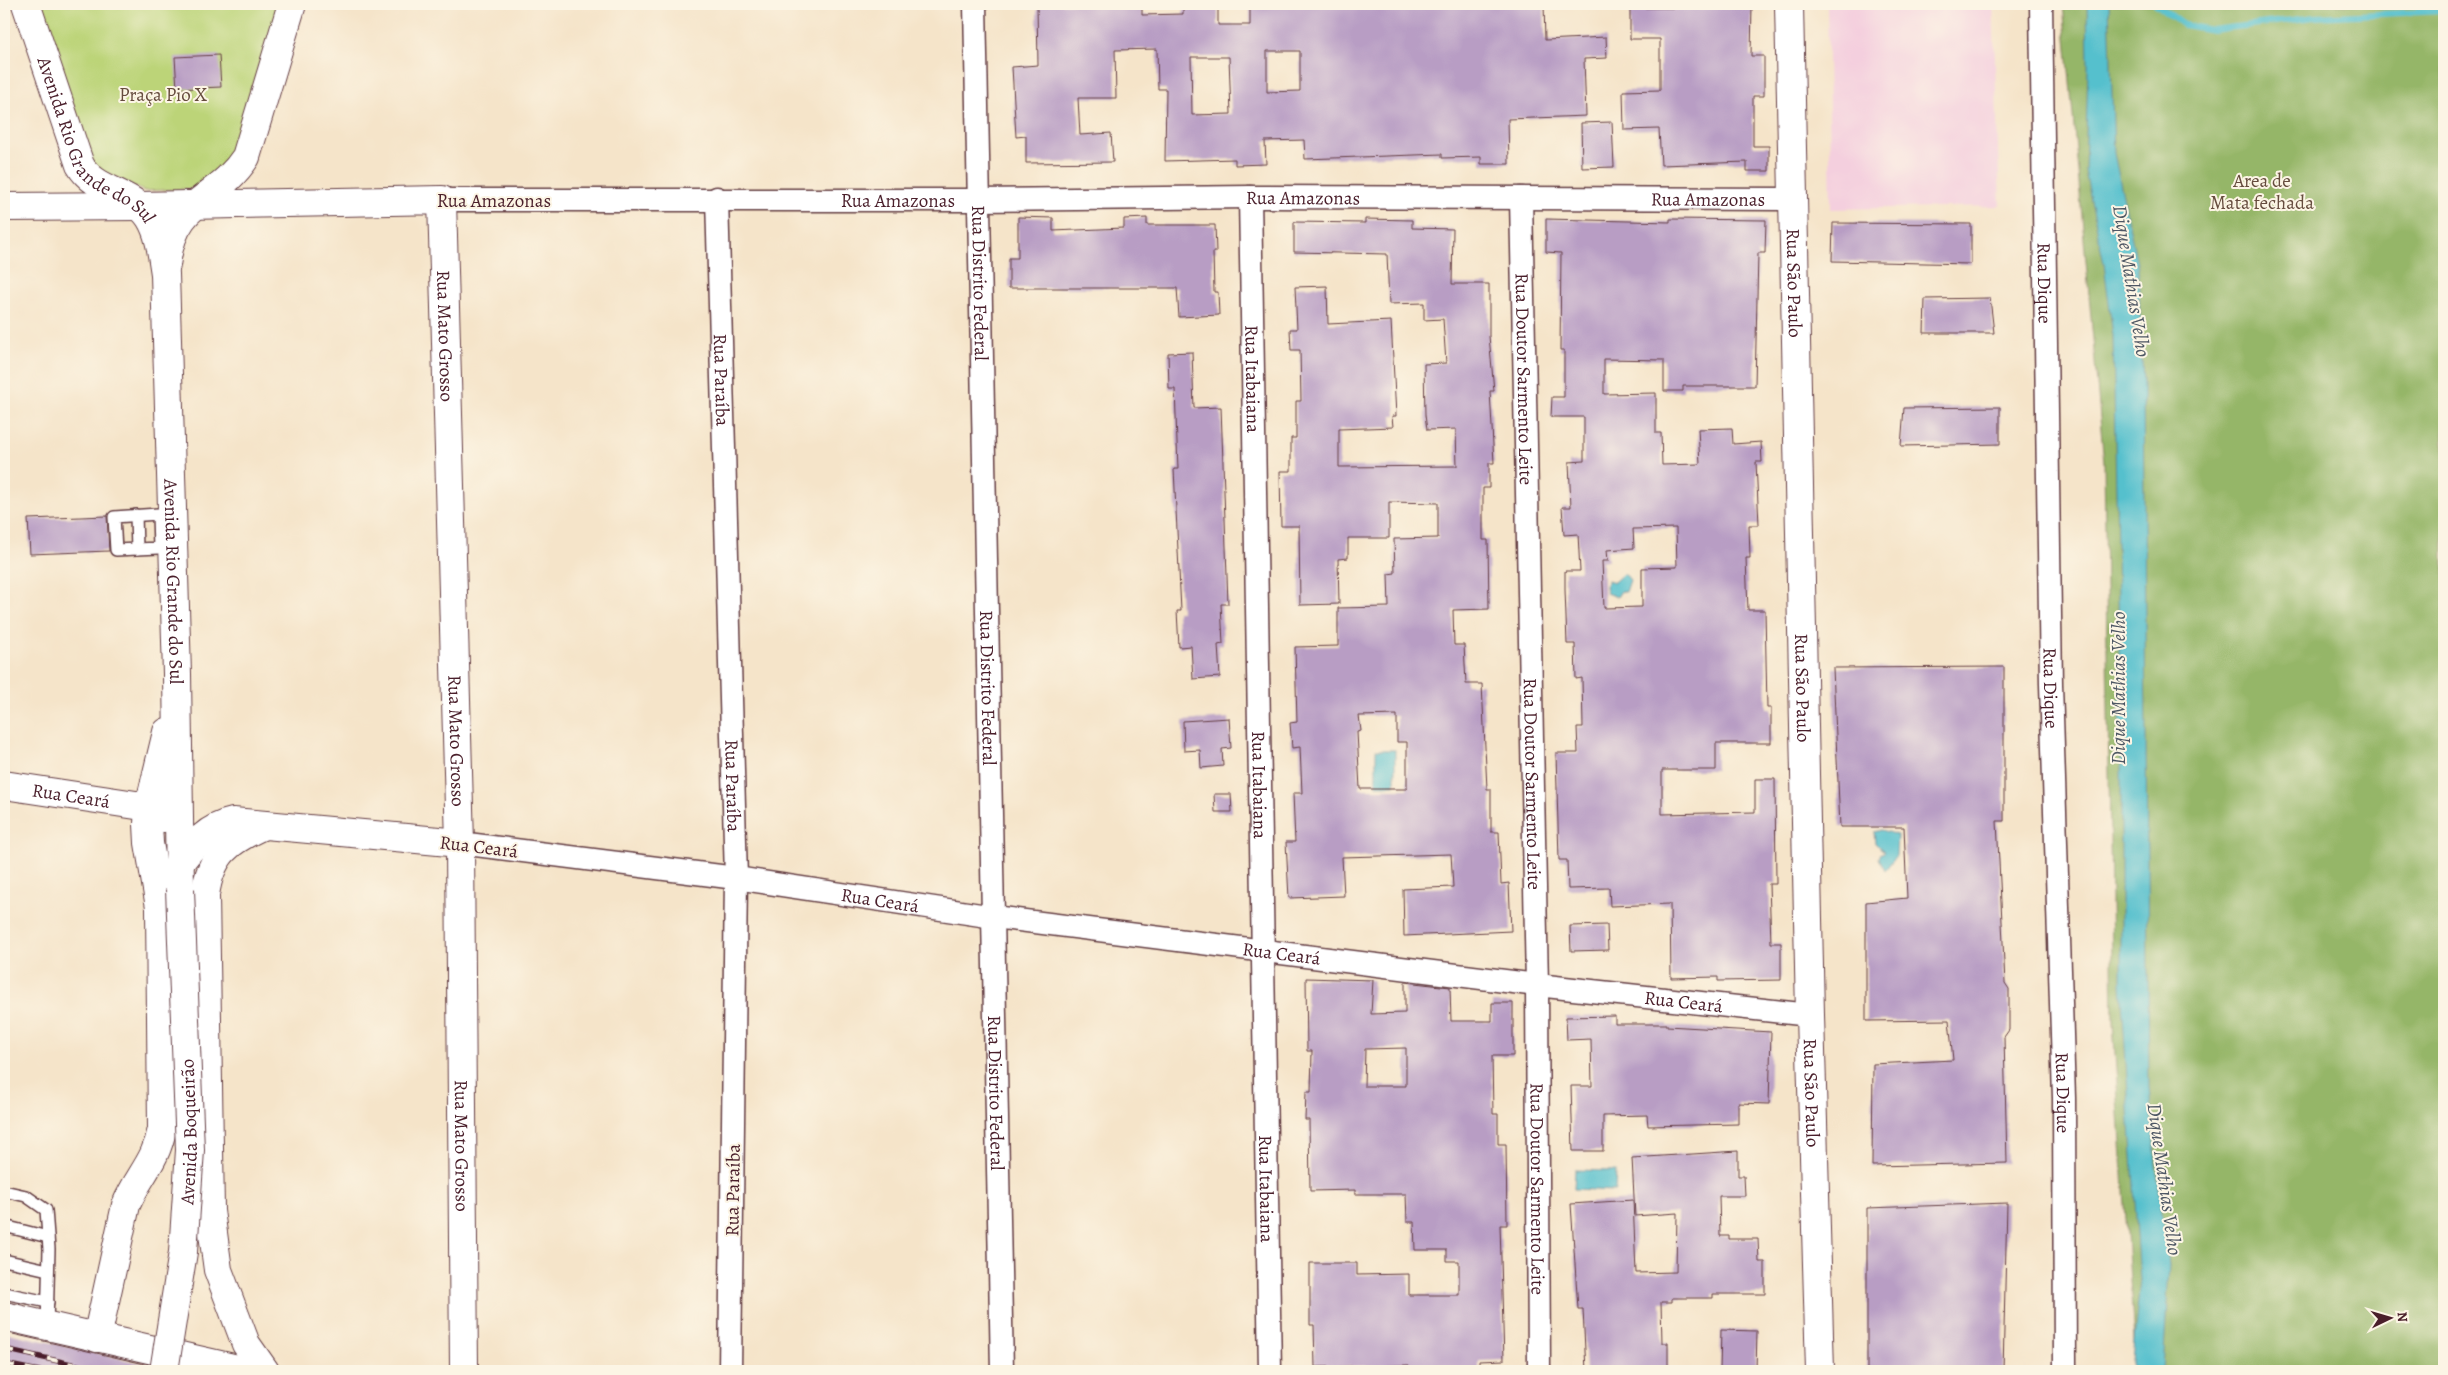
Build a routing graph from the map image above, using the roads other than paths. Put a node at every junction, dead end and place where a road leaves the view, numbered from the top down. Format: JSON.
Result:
{"nodes":[{"id":1,"x":26,"y":4,"type":"edge"},
{"id":2,"x":292,"y":4,"type":"edge"},
{"id":3,"x":974,"y":4,"type":"edge"},
{"id":4,"x":1789,"y":4,"type":"edge"},
{"id":5,"x":2041,"y":4,"type":"edge"},
{"id":6,"x":1250,"y":197,"type":"junction"},
{"id":7,"x":717,"y":198,"type":"junction"},
{"id":8,"x":1522,"y":198,"type":"junction"},
{"id":9,"x":1794,"y":199,"type":"junction"},
{"id":10,"x":442,"y":200,"type":"junction"},
{"id":11,"x":980,"y":200,"type":"junction"},
{"id":12,"x":193,"y":204,"type":"junction"},
{"id":13,"x":139,"y":206,"type":"junction"},
{"id":14,"x":4,"y":207,"type":"edge"},
{"id":15,"x":165,"y":274,"type":"junction"},
{"id":16,"x":136,"y":515,"type":"junction"},
{"id":17,"x":166,"y":531,"type":"junction"},
{"id":18,"x":137,"y":549,"type":"junction"},
{"id":19,"x":177,"y":674,"type":"junction"},
{"id":20,"x":4,"y":785,"type":"edge"},
{"id":21,"x":149,"y":807,"type":"junction"},
{"id":22,"x":264,"y":825,"type":"junction"},
{"id":23,"x":460,"y":843,"type":"junction"},
{"id":24,"x":179,"y":877,"type":"junction"},
{"id":25,"x":736,"y":878,"type":"junction"},
{"id":26,"x":994,"y":917,"type":"junction"},
{"id":27,"x":1263,"y":949,"type":"junction"},
{"id":28,"x":1537,"y":984,"type":"junction"},
{"id":29,"x":1810,"y":1015,"type":"junction"},
{"id":30,"x":4,"y":1191,"type":"edge"},
{"id":31,"x":4,"y":1226,"type":"edge"},
{"id":32,"x":48,"y":1237,"type":"junction"},
{"id":33,"x":4,"y":1260,"type":"edge"},
{"id":34,"x":48,"y":1270,"type":"junction"},
{"id":35,"x":4,"y":1293,"type":"edge"},
{"id":36,"x":47,"y":1314,"type":"junction"},
{"id":37,"x":4,"y":1316,"type":"edge"},
{"id":38,"x":97,"y":1338,"type":"junction"},
{"id":39,"x":164,"y":1371,"type":"edge"},
{"id":40,"x":246,"y":1371,"type":"edge"},
{"id":41,"x":265,"y":1371,"type":"edge"},
{"id":42,"x":464,"y":1371,"type":"edge"},
{"id":43,"x":730,"y":1371,"type":"edge"},
{"id":44,"x":1002,"y":1371,"type":"edge"},
{"id":45,"x":1270,"y":1371,"type":"edge"},
{"id":46,"x":1539,"y":1371,"type":"edge"},
{"id":47,"x":1820,"y":1371,"type":"edge"},
{"id":48,"x":2065,"y":1371,"type":"edge"}],
"edges":[{"from":1,"to":13,"type":"street","name":"Avenida Rio Grande do Sul"},
{"from":2,"to":12,"type":"street","name":"Avenida Rio Grande do Sul"},
{"from":3,"to":11,"type":"street","name":"Rua Distrito Federal"},
{"from":4,"to":9,"type":"street","name":"Rua São Paulo"},
{"from":5,"to":48,"type":"street","name":"Rua Dique"},
{"from":6,"to":8,"type":"street","name":"Rua Amazonas"},
{"from":6,"to":11,"type":"street","name":"Rua Amazonas"},
{"from":6,"to":27,"type":"street","name":"Rua Itabaiana"},
{"from":7,"to":10,"type":"street","name":"Rua Amazonas"},
{"from":7,"to":11,"type":"street","name":"Rua Amazonas"},
{"from":7,"to":25,"type":"street","name":"Rua Paraíba"},
{"from":8,"to":9,"type":"street","name":"Rua Amazonas"},
{"from":8,"to":28,"type":"street","name":"Rua Doutor Sarmento Leite"},
{"from":9,"to":29,"type":"street","name":"Rua São Paulo"},
{"from":10,"to":12,"type":"street","name":"Rua Amazonas"},
{"from":10,"to":23,"type":"street","name":"Rua Mato Grosso"},
{"from":11,"to":26,"type":"street","name":"Rua Distrito Federal"},
{"from":12,"to":13,"type":"street","name":"Rua Amazonas"},
{"from":12,"to":15,"type":"street","name":"Avenida Rio Grande do Sul"},
{"from":13,"to":14,"type":"street","name":"Rua Amazonas"},
{"from":13,"to":15,"type":"street","name":"Avenida Rio Grande do Sul"},
{"from":15,"to":17,"type":"street","name":"Avenida Rio Grande do Sul"},
{"from":16,"to":17,"type":"lane"},
{"from":16,"to":18,"type":"lane"},
{"from":16,"to":18,"type":"lane"},
{"from":17,"to":18,"type":"lane"},
{"from":17,"to":19,"type":"street","name":"Avenida Rio Grande do Sul"},
{"from":19,"to":21,"type":"street"},
{"from":19,"to":24,"type":"street","name":"Avenida Rio Grande do Sul"},
{"from":20,"to":21,"type":"street","name":"Rua Ceará"},
{"from":21,"to":24,"type":"street"},
{"from":21,"to":38,"type":"street"},
{"from":22,"to":23,"type":"street","name":"Rua Ceará"},
{"from":22,"to":24,"type":"street","name":"Rua Ceará"},
{"from":22,"to":41,"type":"street"},
{"from":23,"to":25,"type":"street","name":"Rua Ceará"},
{"from":23,"to":42,"type":"street","name":"Rua Mato Grosso"},
{"from":24,"to":39,"type":"street","name":"Avenida Boqueirão","bridge":true},
{"from":25,"to":26,"type":"street","name":"Rua Ceará"},
{"from":25,"to":43,"type":"street","name":"Rua Paraíba"},
{"from":26,"to":27,"type":"street","name":"Rua Ceará"},
{"from":26,"to":44,"type":"street","name":"Rua Distrito Federal"},
{"from":27,"to":28,"type":"street","name":"Rua Ceará"},
{"from":27,"to":45,"type":"street","name":"Rua Itabaiana"},
{"from":28,"to":29,"type":"street","name":"Rua Ceará"},
{"from":28,"to":46,"type":"street","name":"Rua Doutor Sarmento Leite"},
{"from":29,"to":47,"type":"street","name":"Rua São Paulo"},
{"from":30,"to":32,"type":"lane"},
{"from":31,"to":32,"type":"lane"},
{"from":32,"to":34,"type":"lane"},
{"from":33,"to":34,"type":"lane"},
{"from":34,"to":36,"type":"lane"},
{"from":35,"to":36,"type":"lane"},
{"from":36,"to":37,"type":"street"},
{"from":36,"to":38,"type":"street"},
{"from":38,"to":40,"type":"street"}]}
